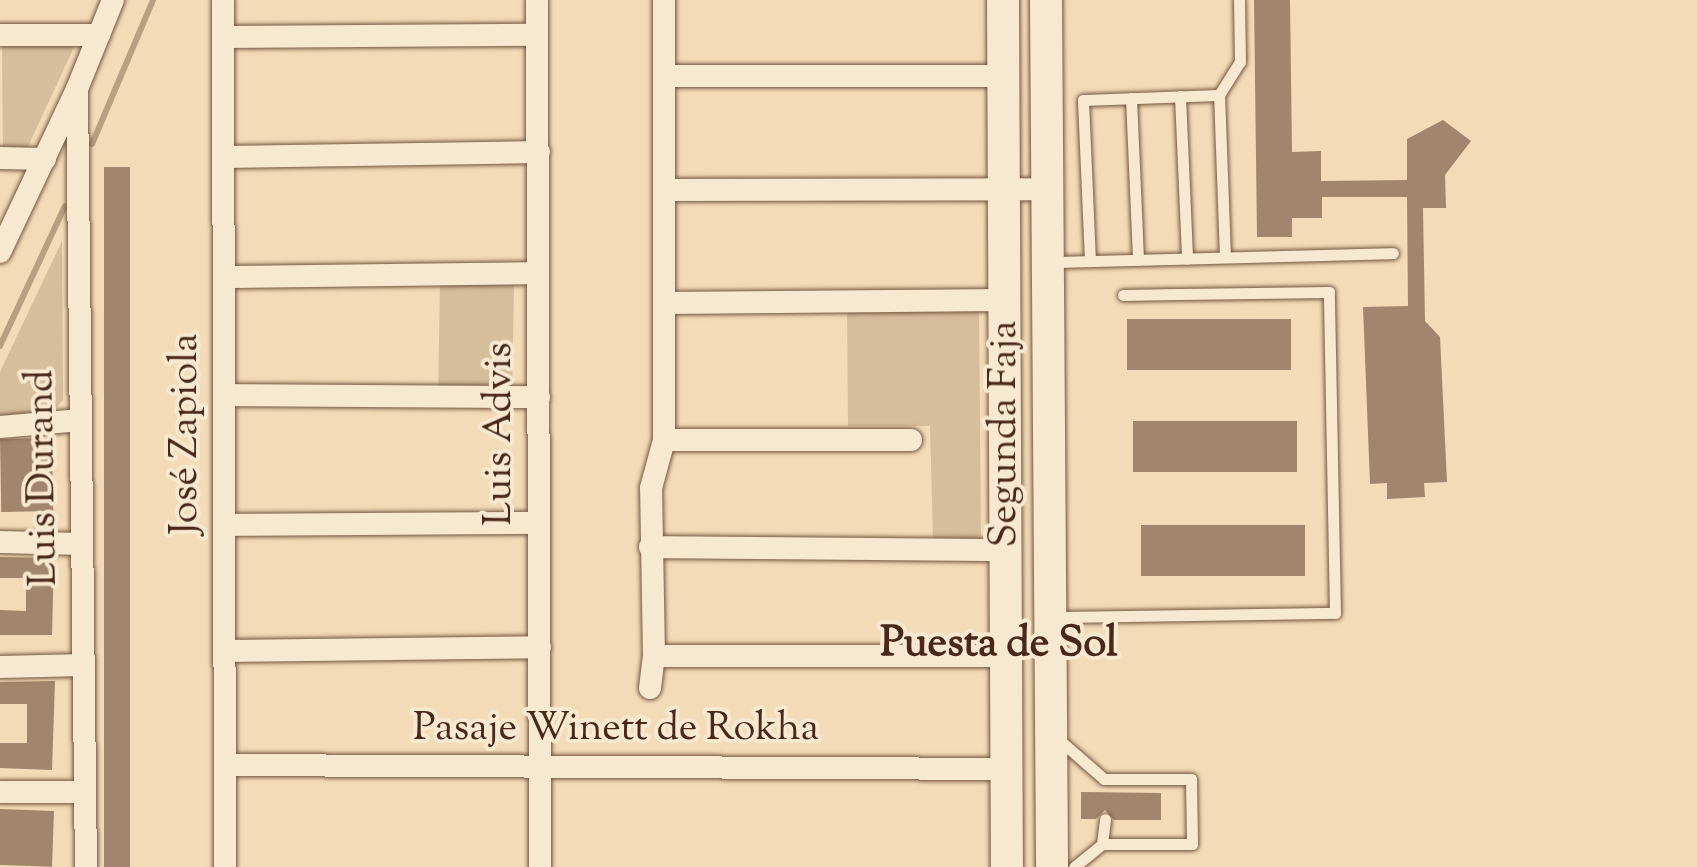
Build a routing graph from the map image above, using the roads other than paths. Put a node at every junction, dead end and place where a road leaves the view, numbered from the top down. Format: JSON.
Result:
{"nodes":[{"id":1,"x":113,"y":0,"type":"edge"},
{"id":2,"x":223,"y":0,"type":"edge"},
{"id":3,"x":537,"y":0,"type":"edge"},
{"id":4,"x":664,"y":0,"type":"edge"},
{"id":5,"x":1003,"y":0,"type":"edge"},
{"id":6,"x":1046,"y":0,"type":"edge"},
{"id":7,"x":1239,"y":0,"type":"edge"},
{"id":8,"x":0,"y":34,"type":"edge"},
{"id":9,"x":99,"y":35,"type":"junction"},
{"id":10,"x":537,"y":36,"type":"junction"},
{"id":11,"x":223,"y":37,"type":"junction"},
{"id":12,"x":664,"y":76,"type":"junction"},
{"id":13,"x":1003,"y":76,"type":"junction"},
{"id":14,"x":77,"y":89,"type":"junction"},
{"id":15,"x":1219,"y":95,"type":"junction"},
{"id":16,"x":1180,"y":96,"type":"junction"},
{"id":17,"x":1131,"y":98,"type":"junction"},
{"id":18,"x":538,"y":152,"type":"junction"},
{"id":19,"x":224,"y":157,"type":"junction"},
{"id":20,"x":0,"y":158,"type":"edge"},
{"id":21,"x":45,"y":159,"type":"junction"},
{"id":22,"x":1004,"y":188,"type":"junction"},
{"id":23,"x":1048,"y":189,"type":"junction"},
{"id":24,"x":664,"y":190,"type":"junction"},
{"id":25,"x":0,"y":252,"type":"edge"},
{"id":26,"x":1393,"y":253,"type":"dead end"},
{"id":27,"x":1226,"y":258,"type":"junction"},
{"id":28,"x":1186,"y":259,"type":"junction"},
{"id":29,"x":1138,"y":260,"type":"junction"},
{"id":30,"x":1090,"y":261,"type":"junction"},
{"id":31,"x":1048,"y":262,"type":"junction"},
{"id":32,"x":538,"y":273,"type":"junction"},
{"id":33,"x":224,"y":276,"type":"junction"},
{"id":34,"x":1124,"y":295,"type":"dead end"},
{"id":35,"x":1004,"y":300,"type":"junction"},
{"id":36,"x":664,"y":303,"type":"junction"},
{"id":37,"x":224,"y":395,"type":"junction"},
{"id":38,"x":539,"y":397,"type":"junction"},
{"id":39,"x":81,"y":420,"type":"junction"},
{"id":40,"x":0,"y":427,"type":"edge"},
{"id":41,"x":664,"y":440,"type":"junction"},
{"id":42,"x":911,"y":440,"type":"dead end"},
{"id":43,"x":538,"y":523,"type":"junction"},
{"id":44,"x":224,"y":525,"type":"junction"},
{"id":45,"x":0,"y":542,"type":"edge"},
{"id":46,"x":82,"y":544,"type":"junction"},
{"id":47,"x":650,"y":547,"type":"junction"},
{"id":48,"x":1006,"y":550,"type":"junction"},
{"id":49,"x":1067,"y":617,"type":"dead end"},
{"id":50,"x":540,"y":647,"type":"junction"},
{"id":51,"x":225,"y":651,"type":"junction"},
{"id":52,"x":654,"y":656,"type":"junction"},
{"id":53,"x":1006,"y":656,"type":"junction"},
{"id":54,"x":84,"y":664,"type":"junction"},
{"id":55,"x":0,"y":667,"type":"edge"},
{"id":56,"x":650,"y":688,"type":"dead end"},
{"id":57,"x":1051,"y":732,"type":"junction"},
{"id":58,"x":225,"y":765,"type":"junction"},
{"id":59,"x":540,"y":767,"type":"junction"},
{"id":60,"x":1007,"y":769,"type":"junction"},
{"id":61,"x":0,"y":792,"type":"edge"},
{"id":62,"x":86,"y":792,"type":"junction"},
{"id":63,"x":1105,"y":820,"type":"dead end"},
{"id":64,"x":1102,"y":844,"type":"junction"},
{"id":65,"x":86,"y":867,"type":"edge"},
{"id":66,"x":225,"y":867,"type":"edge"},
{"id":67,"x":540,"y":867,"type":"edge"},
{"id":68,"x":1008,"y":867,"type":"edge"},
{"id":69,"x":1052,"y":867,"type":"edge"},
{"id":70,"x":1074,"y":867,"type":"edge"}],
"edges":[{"from":1,"to":9,"type":"street"},
{"from":2,"to":11,"type":"street","name":"José Zapiola"},
{"from":3,"to":10,"type":"street","name":"Luis Advis"},
{"from":4,"to":12,"type":"street"},
{"from":5,"to":13,"type":"main road","name":"Segunda Faja"},
{"from":6,"to":23,"type":"main road","name":"Segunda Faja"},
{"from":7,"to":15,"type":"lane"},
{"from":8,"to":9,"type":"street"},
{"from":9,"to":14,"type":"street"},
{"from":10,"to":11,"type":"street"},
{"from":10,"to":18,"type":"street","name":"Luis Advis"},
{"from":11,"to":19,"type":"street","name":"José Zapiola"},
{"from":12,"to":13,"type":"street"},
{"from":12,"to":24,"type":"street"},
{"from":13,"to":22,"type":"main road","name":"Segunda Faja"},
{"from":14,"to":21,"type":"street"},
{"from":14,"to":39,"type":"street","name":"Luis Durand"},
{"from":15,"to":16,"type":"lane"},
{"from":15,"to":27,"type":"lane"},
{"from":16,"to":17,"type":"lane"},
{"from":16,"to":28,"type":"lane"},
{"from":17,"to":29,"type":"lane"},
{"from":17,"to":30,"type":"lane"},
{"from":18,"to":19,"type":"street"},
{"from":18,"to":32,"type":"street","name":"Luis Advis"},
{"from":19,"to":33,"type":"street","name":"José Zapiola"},
{"from":20,"to":21,"type":"street"},
{"from":21,"to":25,"type":"street"},
{"from":22,"to":23,"type":"street"},
{"from":22,"to":24,"type":"street"},
{"from":22,"to":35,"type":"main road","name":"Segunda Faja"},
{"from":23,"to":31,"type":"main road","name":"Segunda Faja"},
{"from":24,"to":36,"type":"street"},
{"from":26,"to":27,"type":"lane"},
{"from":27,"to":28,"type":"lane"},
{"from":28,"to":29,"type":"lane"},
{"from":29,"to":30,"type":"lane"},
{"from":30,"to":31,"type":"lane"},
{"from":31,"to":57,"type":"main road","name":"Segunda Faja"},
{"from":32,"to":33,"type":"street"},
{"from":32,"to":38,"type":"street","name":"Luis Advis"},
{"from":33,"to":37,"type":"street","name":"José Zapiola"},
{"from":34,"to":49,"type":"lane"},
{"from":35,"to":36,"type":"street"},
{"from":35,"to":48,"type":"main road","name":"Segunda Faja"},
{"from":36,"to":41,"type":"street"},
{"from":37,"to":38,"type":"street"},
{"from":37,"to":44,"type":"street","name":"José Zapiola"},
{"from":38,"to":43,"type":"street","name":"Luis Advis"},
{"from":39,"to":40,"type":"street"},
{"from":39,"to":46,"type":"street","name":"Luis Durand"},
{"from":41,"to":42,"type":"street"},
{"from":41,"to":47,"type":"street"},
{"from":43,"to":44,"type":"street"},
{"from":43,"to":50,"type":"street","name":"Luis Advis"},
{"from":44,"to":51,"type":"street","name":"José Zapiola"},
{"from":45,"to":46,"type":"street"},
{"from":46,"to":54,"type":"street","name":"Luis Durand"},
{"from":47,"to":48,"type":"street"},
{"from":47,"to":52,"type":"street"},
{"from":48,"to":53,"type":"main road","name":"Segunda Faja"},
{"from":50,"to":51,"type":"street"},
{"from":50,"to":59,"type":"street","name":"Luis Advis"},
{"from":51,"to":58,"type":"street","name":"José Zapiola"},
{"from":52,"to":53,"type":"street"},
{"from":52,"to":56,"type":"street"},
{"from":53,"to":60,"type":"main road","name":"Segunda Faja"},
{"from":54,"to":55,"type":"street"},
{"from":54,"to":62,"type":"street","name":"Luis Durand"},
{"from":57,"to":64,"type":"lane"},
{"from":57,"to":69,"type":"main road","name":"Segunda Faja"},
{"from":58,"to":59,"type":"street","name":"Pasaje Winett de Rokha"},
{"from":58,"to":66,"type":"street","name":"José Zapiola"},
{"from":59,"to":60,"type":"street","name":"Pasaje Winett de Rokha"},
{"from":59,"to":67,"type":"street","name":"Luis Advis"},
{"from":60,"to":68,"type":"main road","name":"Segunda Faja"},
{"from":61,"to":62,"type":"street"},
{"from":62,"to":65,"type":"street","name":"Luis Durand"},
{"from":63,"to":64,"type":"lane"},
{"from":64,"to":70,"type":"lane"}]}
